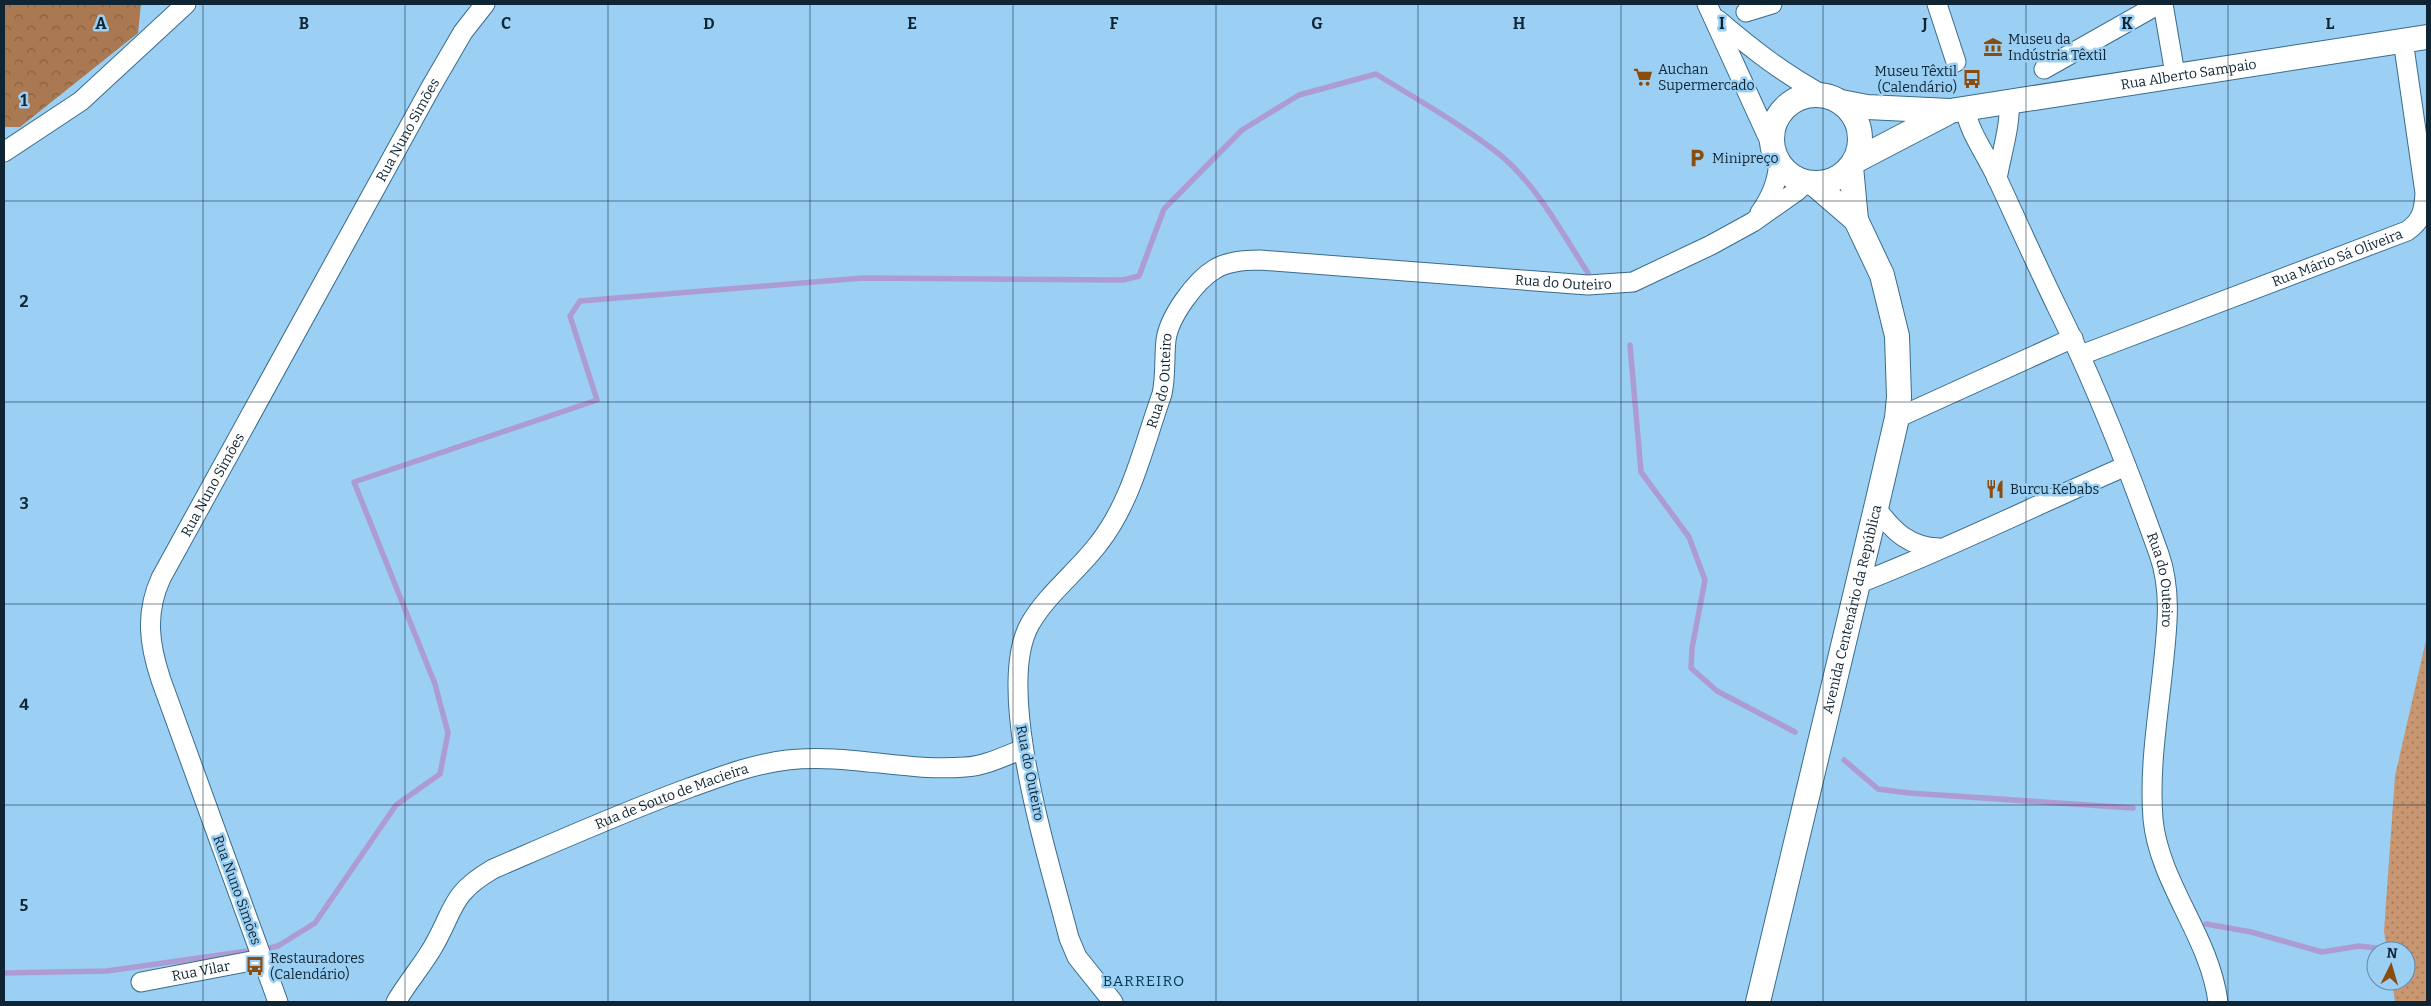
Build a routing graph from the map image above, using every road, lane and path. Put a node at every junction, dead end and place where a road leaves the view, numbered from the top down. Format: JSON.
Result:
{"nodes":[{"id":1,"x":186,"y":4,"type":"edge"},
{"id":2,"x":485,"y":4,"type":"edge"},
{"id":3,"x":1772,"y":4,"type":"edge"},
{"id":4,"x":1937,"y":4,"type":"edge"},
{"id":5,"x":2161,"y":4,"type":"edge"},
{"id":6,"x":1711,"y":10,"type":"edge"},
{"id":7,"x":1746,"y":12,"type":"dead end"},
{"id":8,"x":2427,"y":37,"type":"edge"},
{"id":9,"x":2403,"y":40,"type":"junction"},
{"id":10,"x":1956,"y":62,"type":"dead end"},
{"id":11,"x":2044,"y":69,"type":"dead end"},
{"id":12,"x":2175,"y":74,"type":"junction"},
{"id":13,"x":1832,"y":98,"type":"junction"},
{"id":14,"x":2009,"y":102,"type":"junction"},
{"id":15,"x":1958,"y":110,"type":"junction"},
{"id":16,"x":4,"y":152,"type":"edge"},
{"id":17,"x":1775,"y":154,"type":"junction"},
{"id":18,"x":1853,"y":164,"type":"junction"},
{"id":19,"x":1997,"y":179,"type":"junction"},
{"id":20,"x":1810,"y":183,"type":"junction"},
{"id":21,"x":1856,"y":220,"type":"junction"},
{"id":22,"x":1753,"y":222,"type":"junction"},
{"id":23,"x":2077,"y":346,"type":"junction"},
{"id":24,"x":1897,"y":418,"type":"junction"},
{"id":25,"x":2126,"y":466,"type":"junction"},
{"id":26,"x":1876,"y":508,"type":"junction"},
{"id":27,"x":1939,"y":548,"type":"junction"},
{"id":28,"x":1857,"y":584,"type":"junction"},
{"id":29,"x":1023,"y":749,"type":"junction"},
{"id":30,"x":262,"y":959,"type":"junction"},
{"id":31,"x":142,"y":982,"type":"dead end"},
{"id":32,"x":278,"y":1002,"type":"edge"},
{"id":33,"x":396,"y":1002,"type":"edge"},
{"id":34,"x":1113,"y":1002,"type":"edge"},
{"id":35,"x":1758,"y":1002,"type":"edge"},
{"id":36,"x":2218,"y":1002,"type":"edge"}],
"edges":[{"from":1,"to":16,"type":"street"},
{"from":2,"to":30,"type":"street","name":"Rua Nuno Simões"},
{"from":3,"to":7,"type":"street"},
{"from":4,"to":10,"type":"street"},
{"from":5,"to":11,"type":"street"},
{"from":5,"to":12,"type":"street"},
{"from":6,"to":13,"type":"street","name":"Rua Alberto Sampaio"},
{"from":6,"to":17,"type":"street","name":"Rua Alberto Sampaio"},
{"from":8,"to":9,"type":"main road","name":"Rua Alberto Sampaio"},
{"from":9,"to":12,"type":"main road","name":"Rua Alberto Sampaio"},
{"from":9,"to":23,"type":"street","name":"Rua Mário Sá Oliveira"},
{"from":12,"to":14,"type":"main road","name":"Rua Alberto Sampaio"},
{"from":13,"to":15,"type":"main road","name":"Rua Alberto Sampaio"},
{"from":13,"to":17,"type":"main road","name":"Rua Alberto Sampaio"},
{"from":13,"to":18,"type":"main road","name":"Rua Alberto Sampaio"},
{"from":14,"to":15,"type":"main road","name":"Rua Alberto Sampaio"},
{"from":14,"to":19,"type":"street"},
{"from":15,"to":18,"type":"main road","name":"Rua Alberto Sampaio"},
{"from":15,"to":19,"type":"street","name":"Rua do Outeiro"},
{"from":17,"to":20,"type":"main road","name":"Rua Alberto Sampaio"},
{"from":17,"to":22,"type":"street","name":"Rua do Outeiro"},
{"from":18,"to":20,"type":"main road","name":"Rua Alberto Sampaio"},
{"from":18,"to":21,"type":"main road","name":"Avenida Centenário da República"},
{"from":19,"to":23,"type":"street","name":"Rua do Outeiro"},
{"from":20,"to":21,"type":"main road","name":"Avenida Centenário da República"},
{"from":20,"to":22,"type":"street","name":"Rua do Outeiro"},
{"from":21,"to":24,"type":"main road","name":"Avenida Centenário da República"},
{"from":22,"to":29,"type":"street","name":"Rua do Outeiro"},
{"from":23,"to":24,"type":"street"},
{"from":23,"to":25,"type":"street","name":"Rua do Outeiro"},
{"from":24,"to":26,"type":"main road","name":"Avenida Centenário da República"},
{"from":25,"to":27,"type":"street"},
{"from":25,"to":36,"type":"street","name":"Rua do Outeiro"},
{"from":26,"to":27,"type":"street"},
{"from":26,"to":28,"type":"main road","name":"Avenida Centenário da República"},
{"from":27,"to":28,"type":"street"},
{"from":28,"to":35,"type":"main road","name":"Avenida Centenário da República"},
{"from":29,"to":33,"type":"street","name":"Rua de Souto de Macieira"},
{"from":29,"to":34,"type":"street","name":"Rua do Outeiro"},
{"from":30,"to":31,"type":"street","name":"Rua Vilar"},
{"from":30,"to":32,"type":"street","name":"Rua Nuno Simões"}]}
